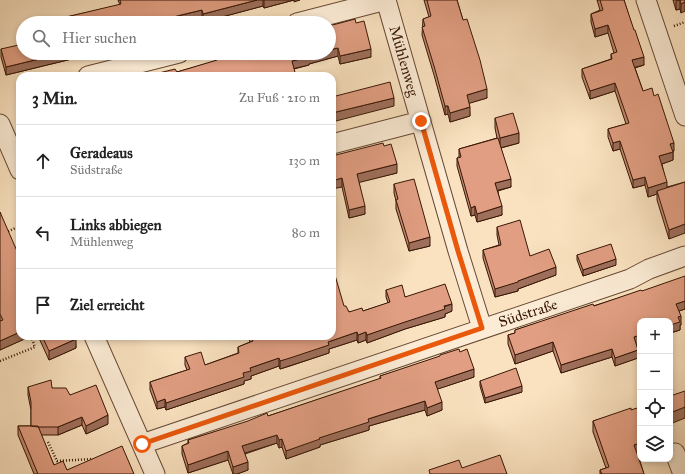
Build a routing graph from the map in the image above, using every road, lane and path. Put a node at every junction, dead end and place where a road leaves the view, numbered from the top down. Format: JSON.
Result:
{"nodes":[{"id":1,"x":386,"y":0,"type":"edge"},
{"id":2,"x":646,"y":0,"type":"edge"},
{"id":3,"x":324,"y":16,"type":"edge"},
{"id":4,"x":151,"y":60,"type":"edge"},
{"id":5,"x":104,"y":72,"type":"edge"},
{"id":6,"x":685,"y":116,"type":"edge"},
{"id":7,"x":421,"y":121,"type":"junction"},
{"id":8,"x":0,"y":124,"type":"edge"},
{"id":9,"x":336,"y":143,"type":"edge"},
{"id":10,"x":16,"y":161,"type":"edge"},
{"id":11,"x":16,"y":228,"type":"edge"},
{"id":12,"x":0,"y":235,"type":"edge"},
{"id":13,"x":685,"y":256,"type":"edge"},
{"id":14,"x":482,"y":328,"type":"junction"},
{"id":15,"x":32,"y":340,"type":"edge"},
{"id":16,"x":96,"y":340,"type":"edge"},
{"id":17,"x":0,"y":361,"type":"edge"},
{"id":18,"x":48,"y":442,"type":"dead end"},
{"id":19,"x":142,"y":444,"type":"junction"},
{"id":20,"x":675,"y":453,"type":"dead end"},
{"id":21,"x":93,"y":459,"type":"edge"},
{"id":22,"x":155,"y":474,"type":"edge"},
{"id":23,"x":683,"y":474,"type":"edge"}],
"edges":[{"from":1,"to":3,"type":"street"},
{"from":1,"to":7,"type":"street","name":"Mühlenweg"},
{"from":2,"to":6,"type":"street"},
{"from":4,"to":5,"type":"street"},
{"from":7,"to":9,"type":"street"},
{"from":7,"to":14,"type":"street","name":"Mühlenweg"},
{"from":8,"to":10,"type":"street"},
{"from":11,"to":12,"type":"path"},
{"from":13,"to":14,"type":"street","name":"Südstraße"},
{"from":14,"to":19,"type":"street","name":"Südstraße"},
{"from":15,"to":17,"type":"path"},
{"from":16,"to":19,"type":"street"},
{"from":18,"to":21,"type":"path"},
{"from":19,"to":22,"type":"street"},
{"from":20,"to":23,"type":"street"}]}
